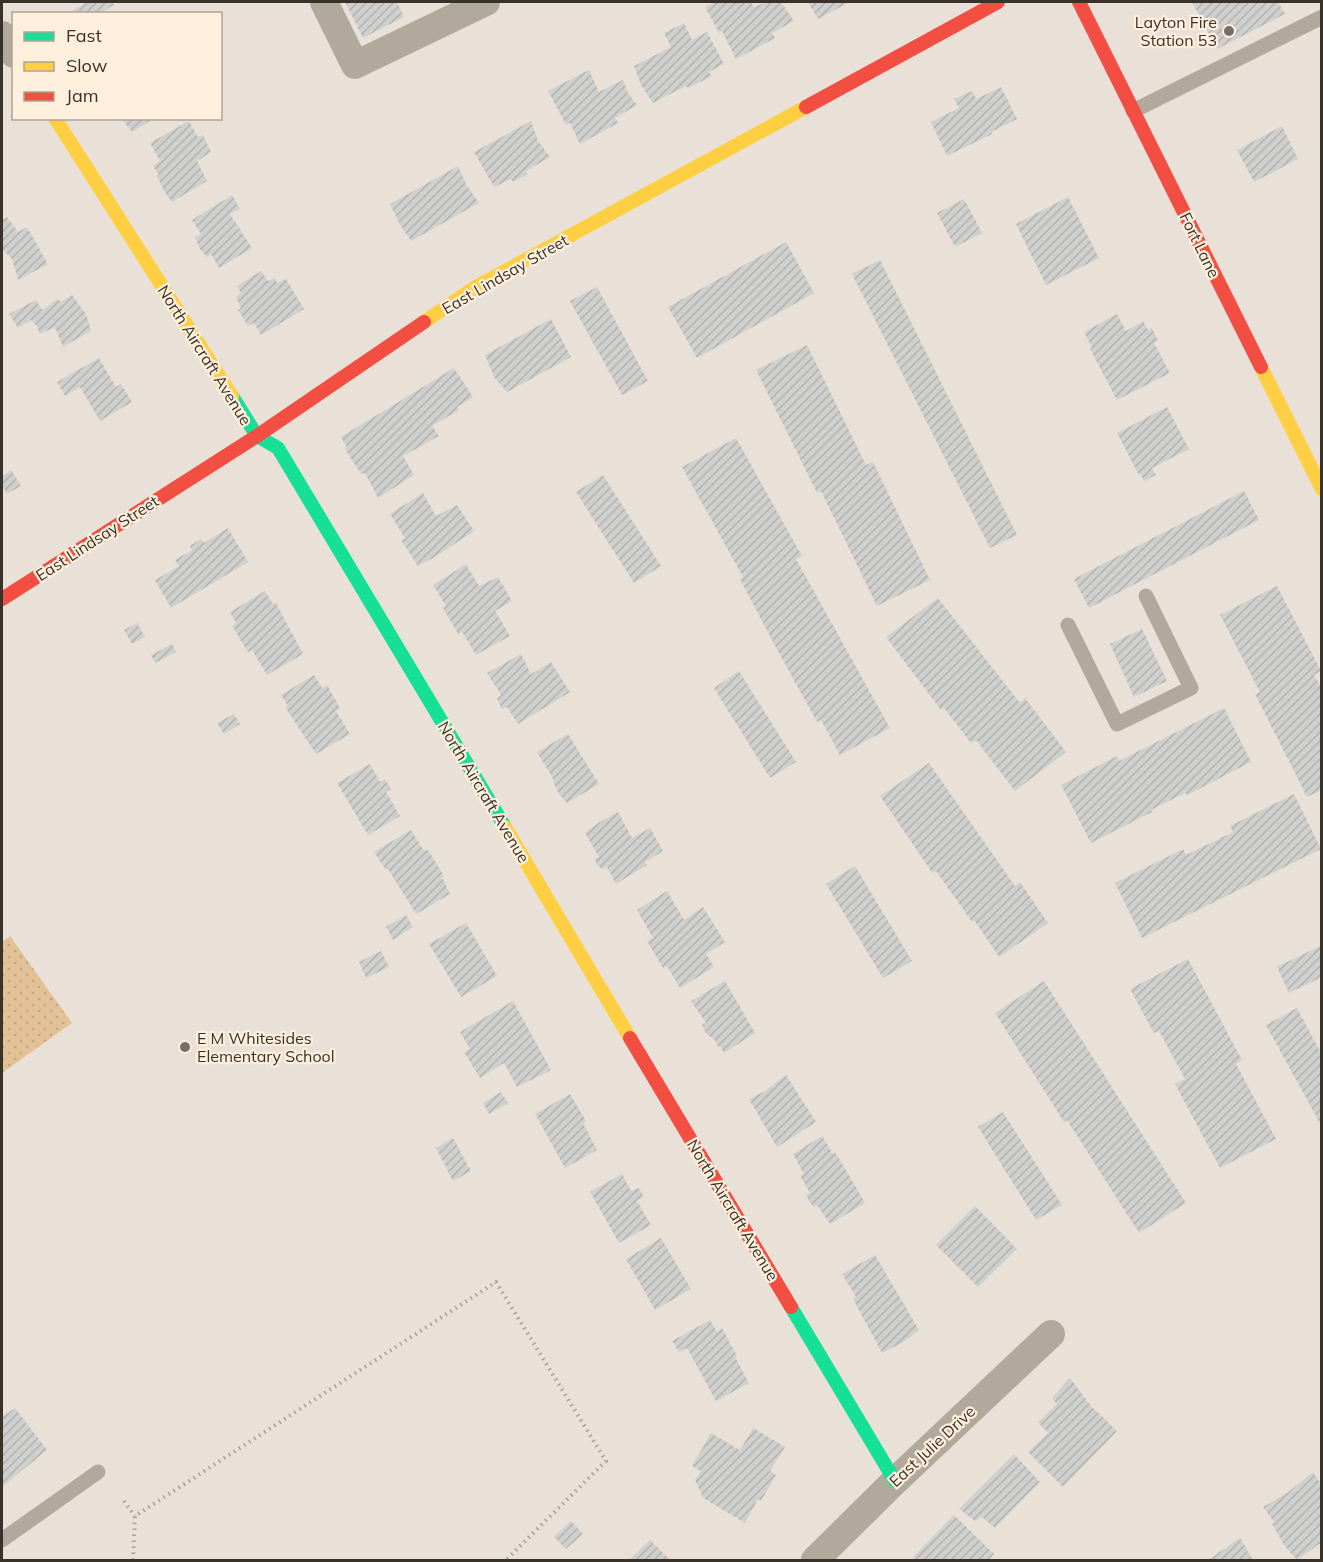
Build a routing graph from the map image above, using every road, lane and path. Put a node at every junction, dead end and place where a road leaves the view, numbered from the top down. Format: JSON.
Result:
{"nodes":[{"id":1,"x":324,"y":2,"type":"edge"},
{"id":2,"x":486,"y":2,"type":"edge"},
{"id":3,"x":998,"y":2,"type":"edge"},
{"id":4,"x":1079,"y":2,"type":"edge"},
{"id":5,"x":1322,"y":17,"type":"edge"},
{"id":6,"x":2,"y":35,"type":"edge"},
{"id":7,"x":12,"y":51,"type":"edge"},
{"id":8,"x":1133,"y":111,"type":"junction"},
{"id":9,"x":56,"y":120,"type":"edge"},
{"id":10,"x":256,"y":436,"type":"junction"},
{"id":11,"x":1322,"y":489,"type":"edge"},
{"id":12,"x":1146,"y":596,"type":"dead end"},
{"id":13,"x":2,"y":599,"type":"edge"},
{"id":14,"x":1068,"y":626,"type":"dead end"},
{"id":15,"x":1051,"y":1334,"type":"dead end"},
{"id":16,"x":98,"y":1472,"type":"dead end"},
{"id":17,"x":895,"y":1481,"type":"junction"},
{"id":18,"x":124,"y":1501,"type":"dead end"},
{"id":19,"x":135,"y":1516,"type":"junction"},
{"id":20,"x":2,"y":1540,"type":"edge"},
{"id":21,"x":133,"y":1560,"type":"edge"},
{"id":22,"x":506,"y":1560,"type":"edge"},
{"id":23,"x":815,"y":1560,"type":"edge"}],
"edges":[{"from":1,"to":2,"type":"street"},
{"from":3,"to":10,"type":"street","name":"East Lindsay Street"},
{"from":4,"to":8,"type":"street","name":"Fort Lane"},
{"from":5,"to":8,"type":"lane"},
{"from":6,"to":7,"type":"street"},
{"from":8,"to":11,"type":"street","name":"Fort Lane"},
{"from":9,"to":10,"type":"street","name":"North Aircraft Avenue"},
{"from":10,"to":13,"type":"street","name":"East Lindsay Street"},
{"from":10,"to":17,"type":"street","name":"North Aircraft Avenue"},
{"from":12,"to":14,"type":"lane"},
{"from":15,"to":17,"type":"street","name":"East Julie Drive"},
{"from":16,"to":20,"type":"lane"},
{"from":17,"to":23,"type":"street","name":"East Julie Drive"},
{"from":18,"to":19,"type":"path"},
{"from":19,"to":21,"type":"path"},
{"from":19,"to":22,"type":"path"}]}
